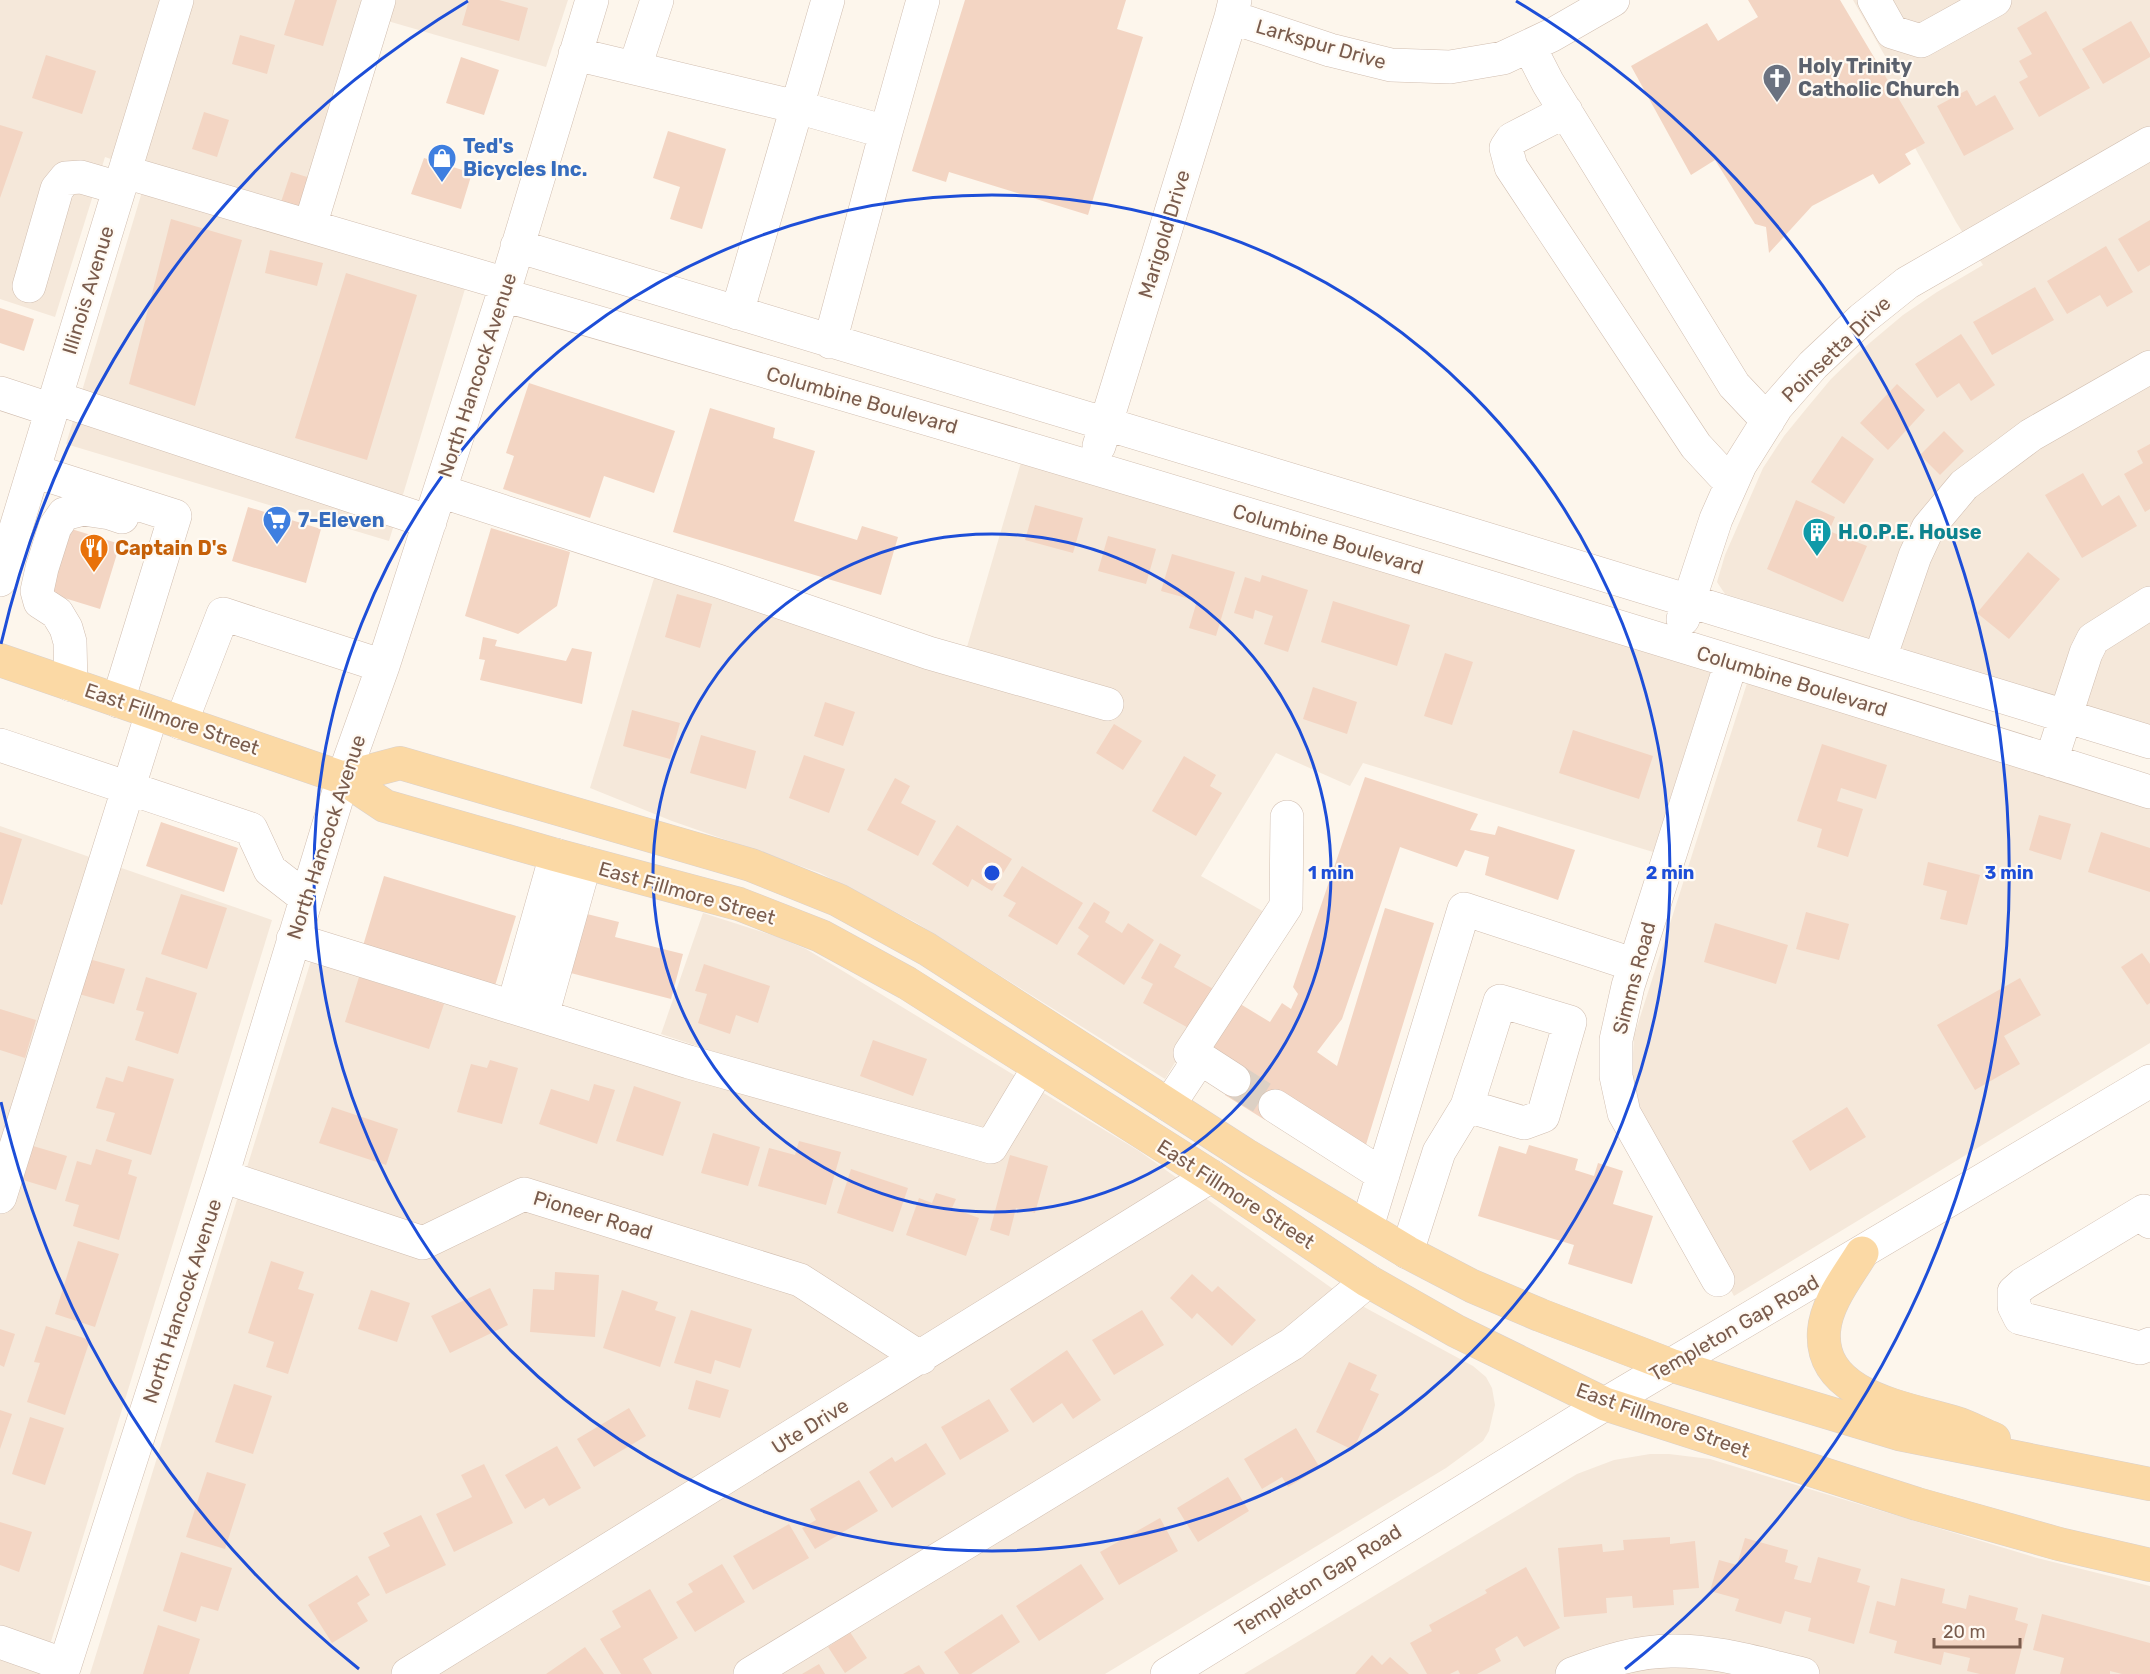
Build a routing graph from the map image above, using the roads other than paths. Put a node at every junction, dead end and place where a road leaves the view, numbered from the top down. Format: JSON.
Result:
{"nodes":[{"id":1,"x":177,"y":0,"type":"edge"},
{"id":2,"x":379,"y":0,"type":"edge"},
{"id":3,"x":592,"y":0,"type":"edge"},
{"id":4,"x":657,"y":0,"type":"edge"},
{"id":5,"x":828,"y":0,"type":"edge"},
{"id":6,"x":923,"y":0,"type":"edge"},
{"id":7,"x":1613,"y":0,"type":"edge"},
{"id":8,"x":1874,"y":0,"type":"edge"},
{"id":9,"x":1995,"y":0,"type":"edge"},
{"id":10,"x":1233,"y":9,"type":"edge"},
{"id":11,"x":1528,"y":46,"type":"junction"},
{"id":12,"x":575,"y":54,"type":"junction"},
{"id":13,"x":635,"y":67,"type":"junction"},
{"id":14,"x":797,"y":107,"type":"junction"},
{"id":15,"x":1566,"y":111,"type":"junction"},
{"id":16,"x":886,"y":132,"type":"junction"},
{"id":17,"x":2150,"y":143,"type":"edge"},
{"id":18,"x":122,"y":180,"type":"junction"},
{"id":19,"x":310,"y":226,"type":"junction"},
{"id":20,"x":517,"y":246,"type":"junction"},
{"id":21,"x":29,"y":286,"type":"dead end"},
{"id":22,"x":504,"y":289,"type":"junction"},
{"id":23,"x":737,"y":313,"type":"junction"},
{"id":24,"x":830,"y":342,"type":"junction"},
{"id":25,"x":2150,"y":367,"type":"edge"},
{"id":26,"x":0,"y":393,"type":"edge"},
{"id":27,"x":54,"y":404,"type":"junction"},
{"id":28,"x":1768,"y":421,"type":"junction"},
{"id":29,"x":1104,"y":425,"type":"junction"},
{"id":30,"x":1093,"y":468,"type":"junction"},
{"id":31,"x":34,"y":471,"type":"junction"},
{"id":32,"x":1733,"y":482,"type":"junction"},
{"id":33,"x":440,"y":490,"type":"junction"},
{"id":34,"x":430,"y":522,"type":"junction"},
{"id":35,"x":169,"y":534,"type":"junction"},
{"id":36,"x":0,"y":580,"type":"edge"},
{"id":37,"x":1689,"y":599,"type":"junction"},
{"id":38,"x":2150,"y":603,"type":"edge"},
{"id":39,"x":1676,"y":644,"type":"junction"},
{"id":40,"x":1880,"y":658,"type":"junction"},
{"id":41,"x":0,"y":660,"type":"edge"},
{"id":42,"x":1731,"y":663,"type":"junction"},
{"id":43,"x":383,"y":666,"type":"junction"},
{"id":44,"x":71,"y":685,"type":"junction"},
{"id":45,"x":118,"y":701,"type":"junction"},
{"id":46,"x":1107,"y":704,"type":"dead end"},
{"id":47,"x":2065,"y":715,"type":"junction"},
{"id":48,"x":167,"y":718,"type":"junction"},
{"id":49,"x":2150,"y":742,"type":"edge"},
{"id":50,"x":0,"y":745,"type":"edge"},
{"id":51,"x":2051,"y":761,"type":"junction"},
{"id":52,"x":343,"y":778,"type":"junction"},
{"id":53,"x":129,"y":789,"type":"junction"},
{"id":54,"x":2150,"y":792,"type":"edge"},
{"id":55,"x":1287,"y":818,"type":"dead end"},
{"id":56,"x":571,"y":859,"type":"junction"},
{"id":57,"x":306,"y":898,"type":"junction"},
{"id":58,"x":293,"y":939,"type":"junction"},
{"id":59,"x":1635,"y":965,"type":"junction"},
{"id":60,"x":527,"y":1012,"type":"junction"},
{"id":61,"x":1200,"y":1058,"type":"junction"},
{"id":62,"x":1039,"y":1067,"type":"junction"},
{"id":63,"x":1234,"y":1080,"type":"tunnel mouth"},
{"id":64,"x":2150,"y":1081,"type":"edge"},
{"id":65,"x":1169,"y":1105,"type":"junction"},
{"id":66,"x":1275,"y":1106,"type":"tunnel mouth"},
{"id":67,"x":1467,"y":1106,"type":"dead end"},
{"id":68,"x":1383,"y":1175,"type":"junction"},
{"id":69,"x":222,"y":1176,"type":"junction"},
{"id":70,"x":1211,"y":1176,"type":"junction"},
{"id":71,"x":0,"y":1197,"type":"edge"},
{"id":72,"x":2148,"y":1214,"type":"edge"},
{"id":73,"x":1367,"y":1227,"type":"junction"},
{"id":74,"x":1407,"y":1252,"type":"junction"},
{"id":75,"x":1862,"y":1253,"type":"junction"},
{"id":76,"x":1718,"y":1280,"type":"dead end"},
{"id":77,"x":1368,"y":1281,"type":"junction"},
{"id":78,"x":2150,"y":1344,"type":"edge"},
{"id":79,"x":921,"y":1358,"type":"junction"},
{"id":80,"x":1670,"y":1365,"type":"junction"},
{"id":81,"x":1605,"y":1404,"type":"junction"},
{"id":82,"x":2048,"y":1464,"type":"junction"},
{"id":83,"x":2150,"y":1484,"type":"edge"},
{"id":84,"x":2150,"y":1565,"type":"edge"},
{"id":85,"x":0,"y":1642,"type":"edge"},
{"id":86,"x":1750,"y":1668,"type":"edge"},
{"id":87,"x":63,"y":1669,"type":"edge"},
{"id":88,"x":408,"y":1674,"type":"edge"},
{"id":89,"x":750,"y":1674,"type":"edge"},
{"id":90,"x":1167,"y":1674,"type":"edge"},
{"id":91,"x":1572,"y":1674,"type":"edge"},
{"id":92,"x":1803,"y":1674,"type":"edge"}],
"edges":[{"from":1,"to":18,"type":"street","name":"Illinois Avenue"},
{"from":2,"to":19,"type":"street"},
{"from":3,"to":12,"type":"street","name":"North Hancock Avenue"},
{"from":4,"to":13,"type":"street"},
{"from":5,"to":14,"type":"street"},
{"from":6,"to":16,"type":"street"},
{"from":7,"to":11,"type":"street","name":"Larkspur Drive"},
{"from":8,"to":9,"type":"street"},
{"from":10,"to":11,"type":"street","name":"Larkspur Drive"},
{"from":10,"to":29,"type":"street","name":"Marigold Drive"},
{"from":11,"to":15,"type":"street"},
{"from":12,"to":13,"type":"street"},
{"from":12,"to":20,"type":"street","name":"North Hancock Avenue"},
{"from":13,"to":14,"type":"street"},
{"from":14,"to":16,"type":"street"},
{"from":14,"to":23,"type":"street"},
{"from":15,"to":28,"type":"street"},
{"from":15,"to":32,"type":"street"},
{"from":16,"to":24,"type":"street"},
{"from":17,"to":28,"type":"street","name":"Poinsetta Drive"},
{"from":18,"to":19,"type":"street","name":"Columbine Boulevard"},
{"from":18,"to":21,"type":"street","name":"Columbine Boulevard"},
{"from":18,"to":27,"type":"street","name":"Illinois Avenue"},
{"from":19,"to":22,"type":"street","name":"Columbine Boulevard"},
{"from":20,"to":22,"type":"street","name":"North Hancock Avenue"},
{"from":20,"to":23,"type":"street"},
{"from":22,"to":30,"type":"street","name":"Columbine Boulevard"},
{"from":22,"to":33,"type":"street","name":"North Hancock Avenue"},
{"from":23,"to":24,"type":"street"},
{"from":24,"to":29,"type":"street"},
{"from":25,"to":40,"type":"street"},
{"from":26,"to":27,"type":"street"},
{"from":27,"to":31,"type":"street","name":"Illinois Avenue"},
{"from":27,"to":34,"type":"street"},
{"from":28,"to":32,"type":"street","name":"Poinsetta Drive"},
{"from":29,"to":30,"type":"street","name":"Marigold Drive"},
{"from":29,"to":37,"type":"street"},
{"from":30,"to":39,"type":"street","name":"Columbine Boulevard"},
{"from":31,"to":35,"type":"street"},
{"from":31,"to":36,"type":"street","name":"Illinois Avenue"},
{"from":32,"to":37,"type":"street","name":"Poinsetta Drive"},
{"from":33,"to":34,"type":"street","name":"North Hancock Avenue"},
{"from":33,"to":46,"type":"street"},
{"from":34,"to":43,"type":"street","name":"North Hancock Avenue"},
{"from":35,"to":44,"type":"street"},
{"from":35,"to":45,"type":"street"},
{"from":37,"to":39,"type":"street","name":"Poinsetta Drive"},
{"from":37,"to":40,"type":"street"},
{"from":38,"to":47,"type":"street"},
{"from":39,"to":42,"type":"street","name":"Columbine Boulevard"},
{"from":40,"to":47,"type":"street"},
{"from":41,"to":44,"type":"main road","name":"East Fillmore Street"},
{"from":42,"to":51,"type":"street","name":"Columbine Boulevard"},
{"from":42,"to":59,"type":"street","name":"Simms Road"},
{"from":43,"to":48,"type":"street"},
{"from":43,"to":52,"type":"street","name":"North Hancock Avenue"},
{"from":44,"to":45,"type":"main road","name":"East Fillmore Street"},
{"from":45,"to":48,"type":"main road","name":"East Fillmore Street"},
{"from":47,"to":49,"type":"street"},
{"from":47,"to":51,"type":"street"},
{"from":48,"to":52,"type":"main road","name":"East Fillmore Street"},
{"from":48,"to":53,"type":"street"},
{"from":50,"to":53,"type":"street"},
{"from":51,"to":54,"type":"street","name":"Columbine Boulevard"},
{"from":52,"to":56,"type":"main road","name":"East Fillmore Street"},
{"from":52,"to":57,"type":"street","name":"North Hancock Avenue"},
{"from":52,"to":65,"type":"main road","name":"East Fillmore Street"},
{"from":53,"to":57,"type":"street"},
{"from":53,"to":71,"type":"street"},
{"from":55,"to":61,"type":"street"},
{"from":56,"to":60,"type":"street"},
{"from":56,"to":62,"type":"main road","name":"East Fillmore Street"},
{"from":57,"to":58,"type":"street","name":"North Hancock Avenue"},
{"from":58,"to":60,"type":"street"},
{"from":58,"to":69,"type":"street","name":"North Hancock Avenue"},
{"from":59,"to":68,"type":"street"},
{"from":59,"to":76,"type":"street","name":"Simms Road"},
{"from":60,"to":62,"type":"street"},
{"from":61,"to":63,"type":"street"},
{"from":61,"to":65,"type":"street"},
{"from":62,"to":70,"type":"main road","name":"East Fillmore Street"},
{"from":64,"to":75,"type":"street","name":"Templeton Gap Road"},
{"from":65,"to":73,"type":"main road","name":"East Fillmore Street"},
{"from":66,"to":68,"type":"street"},
{"from":67,"to":74,"type":"street"},
{"from":68,"to":73,"type":"street"},
{"from":69,"to":79,"type":"street","name":"Pioneer Road"},
{"from":69,"to":87,"type":"street","name":"North Hancock Avenue"},
{"from":70,"to":77,"type":"main road","name":"East Fillmore Street"},
{"from":70,"to":79,"type":"street","name":"Ute Drive"},
{"from":72,"to":78,"type":"street"},
{"from":73,"to":74,"type":"main road","name":"East Fillmore Street"},
{"from":74,"to":80,"type":"main road","name":"East Fillmore Street"},
{"from":75,"to":80,"type":"street","name":"Templeton Gap Road"},
{"from":75,"to":82,"type":"main road"},
{"from":77,"to":81,"type":"main road","name":"East Fillmore Street"},
{"from":77,"to":89,"type":"street"},
{"from":79,"to":88,"type":"street","name":"Ute Drive"},
{"from":80,"to":81,"type":"street","name":"Templeton Gap Road"},
{"from":80,"to":82,"type":"main road","name":"East Fillmore Street"},
{"from":81,"to":84,"type":"main road","name":"East Fillmore Street"},
{"from":81,"to":90,"type":"street","name":"Templeton Gap Road"},
{"from":82,"to":83,"type":"main road","name":"East Fillmore Street"},
{"from":85,"to":87,"type":"street"},
{"from":86,"to":91,"type":"street"},
{"from":86,"to":92,"type":"street"}]}
